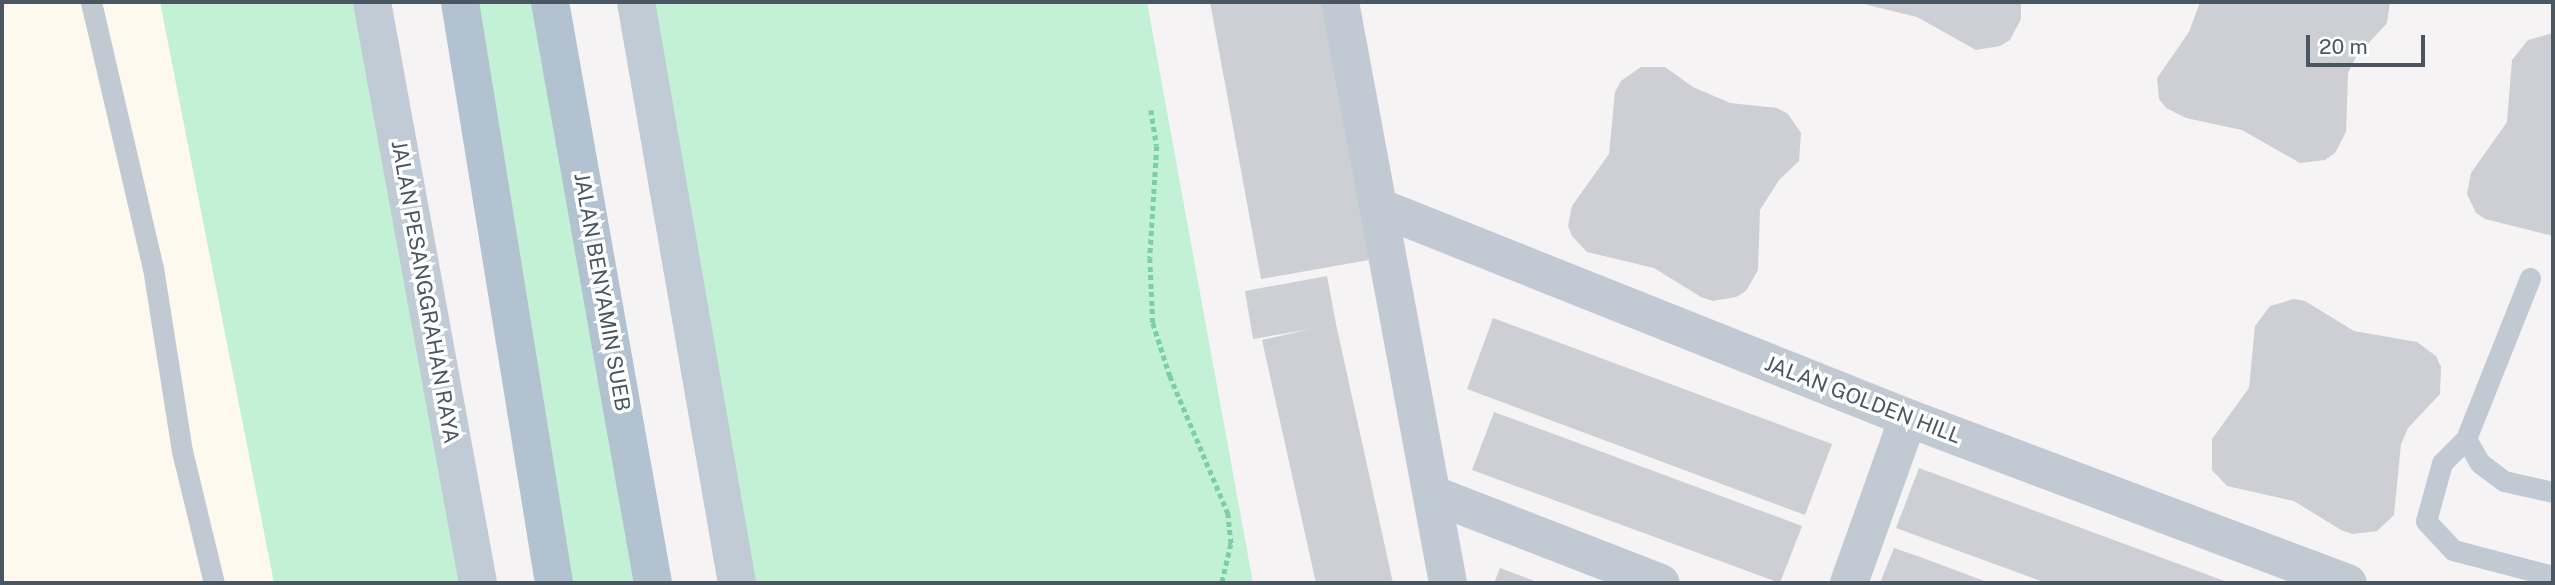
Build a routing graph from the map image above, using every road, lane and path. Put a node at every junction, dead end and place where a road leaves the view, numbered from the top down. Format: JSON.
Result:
{"nodes":[{"id":1,"x":91,"y":2,"type":"edge"},
{"id":2,"x":372,"y":2,"type":"edge"},
{"id":3,"x":460,"y":2,"type":"edge"},
{"id":4,"x":550,"y":2,"type":"edge"},
{"id":5,"x":636,"y":2,"type":"edge"},
{"id":6,"x":1340,"y":2,"type":"edge"},
{"id":7,"x":1151,"y":110,"type":"dead end"},
{"id":8,"x":1381,"y":208,"type":"junction"},
{"id":9,"x":2530,"y":278,"type":"dead end"},
{"id":10,"x":1908,"y":418,"type":"junction"},
{"id":11,"x":2466,"y":439,"type":"junction"},
{"id":12,"x":2553,"y":492,"type":"edge"},
{"id":13,"x":1434,"y":495,"type":"junction"},
{"id":14,"x":539,"y":505,"type":"junction"},
{"id":15,"x":2553,"y":576,"type":"edge"},
{"id":16,"x":214,"y":583,"type":"edge"},
{"id":17,"x":478,"y":583,"type":"edge"},
{"id":18,"x":532,"y":583,"type":"edge"},
{"id":19,"x":554,"y":583,"type":"edge"},
{"id":20,"x":653,"y":583,"type":"edge"},
{"id":21,"x":737,"y":583,"type":"edge"},
{"id":22,"x":1222,"y":583,"type":"edge"},
{"id":23,"x":1448,"y":583,"type":"edge"},
{"id":24,"x":1661,"y":583,"type":"edge"},
{"id":25,"x":1849,"y":583,"type":"edge"},
{"id":26,"x":2348,"y":583,"type":"edge"}],
"edges":[{"from":1,"to":16,"type":"lane"},
{"from":2,"to":17,"type":"main road","name":"JALAN PESANGGRAHAN RAYA"},
{"from":3,"to":14,"type":"main road"},
{"from":4,"to":20,"type":"main road","name":"JALAN BENYAMIN SUEB"},
{"from":5,"to":21,"type":"main road"},
{"from":6,"to":8,"type":"street"},
{"from":7,"to":22,"type":"path"},
{"from":8,"to":10,"type":"street","name":"JALAN GOLDEN HILL"},
{"from":8,"to":13,"type":"street"},
{"from":9,"to":11,"type":"lane"},
{"from":10,"to":25,"type":"street"},
{"from":10,"to":26,"type":"street","name":"JALAN GOLDEN HILL"},
{"from":11,"to":12,"type":"lane"},
{"from":11,"to":15,"type":"lane"},
{"from":13,"to":23,"type":"street"},
{"from":13,"to":24,"type":"street"},
{"from":14,"to":18,"type":"main road"},
{"from":14,"to":19,"type":"main road"}]}
